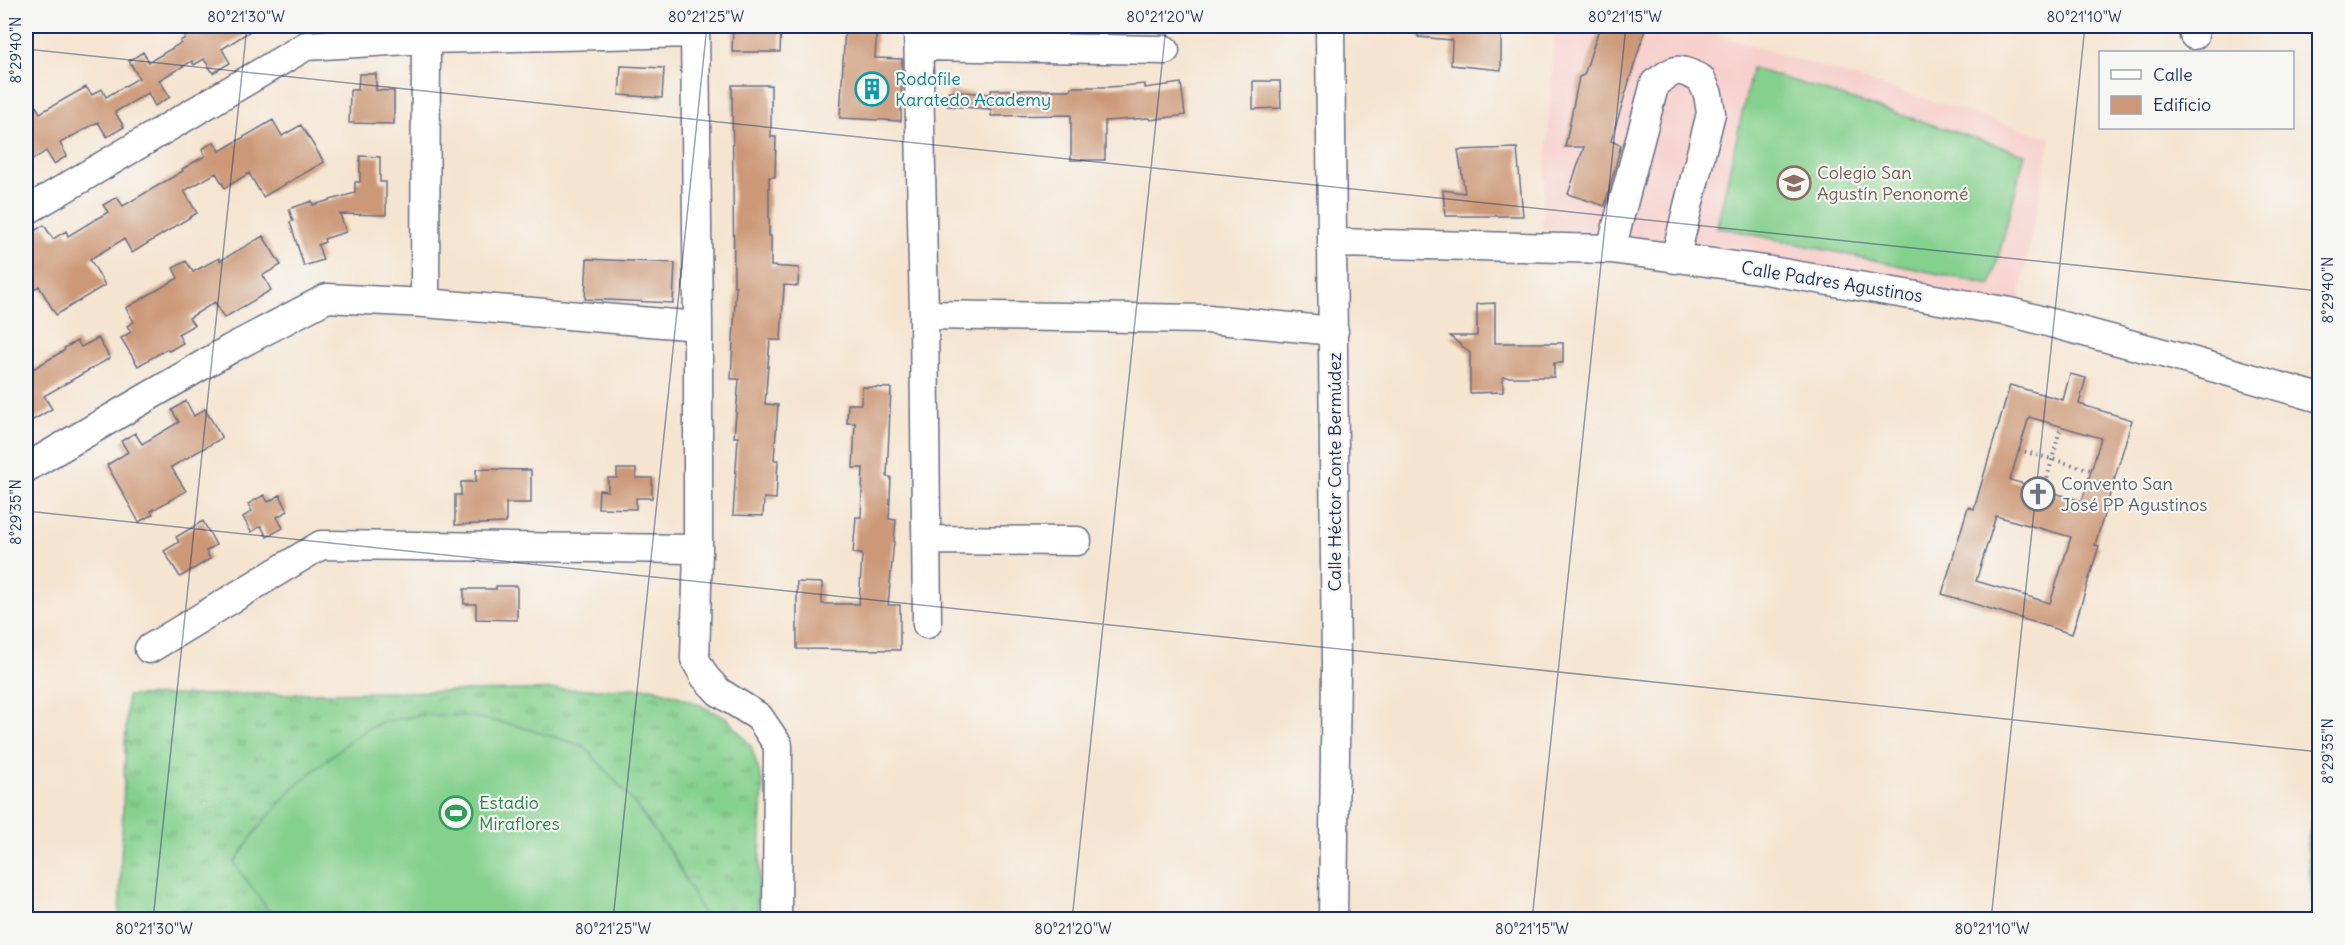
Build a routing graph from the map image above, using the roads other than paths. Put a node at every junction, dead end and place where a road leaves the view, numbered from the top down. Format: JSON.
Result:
{"nodes":[{"id":1,"x":1330,"y":26,"type":"edge"},
{"id":2,"x":695,"y":29,"type":"edge"},
{"id":3,"x":919,"y":35,"type":"edge"},
{"id":4,"x":426,"y":39,"type":"junction"},
{"id":5,"x":1165,"y":50,"type":"dead end"},
{"id":6,"x":26,"y":211,"type":"edge"},
{"id":7,"x":1334,"y":243,"type":"junction"},
{"id":8,"x":1611,"y":249,"type":"junction"},
{"id":9,"x":1675,"y":259,"type":"junction"},
{"id":10,"x":425,"y":303,"type":"junction"},
{"id":11,"x":924,"y":315,"type":"junction"},
{"id":12,"x":698,"y":326,"type":"junction"},
{"id":13,"x":1334,"y":331,"type":"junction"},
{"id":14,"x":2319,"y":398,"type":"edge"},
{"id":15,"x":26,"y":468,"type":"edge"},
{"id":16,"x":926,"y":540,"type":"junction"},
{"id":17,"x":1077,"y":541,"type":"dead end"},
{"id":18,"x":698,"y":549,"type":"junction"},
{"id":19,"x":927,"y":624,"type":"dead end"},
{"id":20,"x":149,"y":649,"type":"dead end"},
{"id":21,"x":777,"y":920,"type":"edge"},
{"id":22,"x":1333,"y":920,"type":"edge"}],
"edges":[{"from":1,"to":7,"type":"street","name":"Calle Héctor Conte Bermúdez"},
{"from":2,"to":4,"type":"street"},
{"from":2,"to":12,"type":"street"},
{"from":3,"to":5,"type":"street"},
{"from":3,"to":11,"type":"street"},
{"from":4,"to":6,"type":"street"},
{"from":4,"to":10,"type":"street"},
{"from":7,"to":8,"type":"street","name":"Calle Padres Agustinos"},
{"from":7,"to":13,"type":"street","name":"Calle Héctor Conte Bermúdez"},
{"from":8,"to":9,"type":"street","name":"Calle Padres Agustinos"},
{"from":8,"to":9,"type":"street"},
{"from":9,"to":14,"type":"street","name":"Calle Padres Agustinos"},
{"from":10,"to":12,"type":"street"},
{"from":10,"to":15,"type":"street"},
{"from":11,"to":13,"type":"street"},
{"from":11,"to":16,"type":"street"},
{"from":12,"to":18,"type":"street"},
{"from":13,"to":22,"type":"street","name":"Calle Héctor Conte Bermúdez"},
{"from":16,"to":17,"type":"street"},
{"from":16,"to":19,"type":"street"},
{"from":18,"to":20,"type":"street"},
{"from":18,"to":21,"type":"street"}]}
